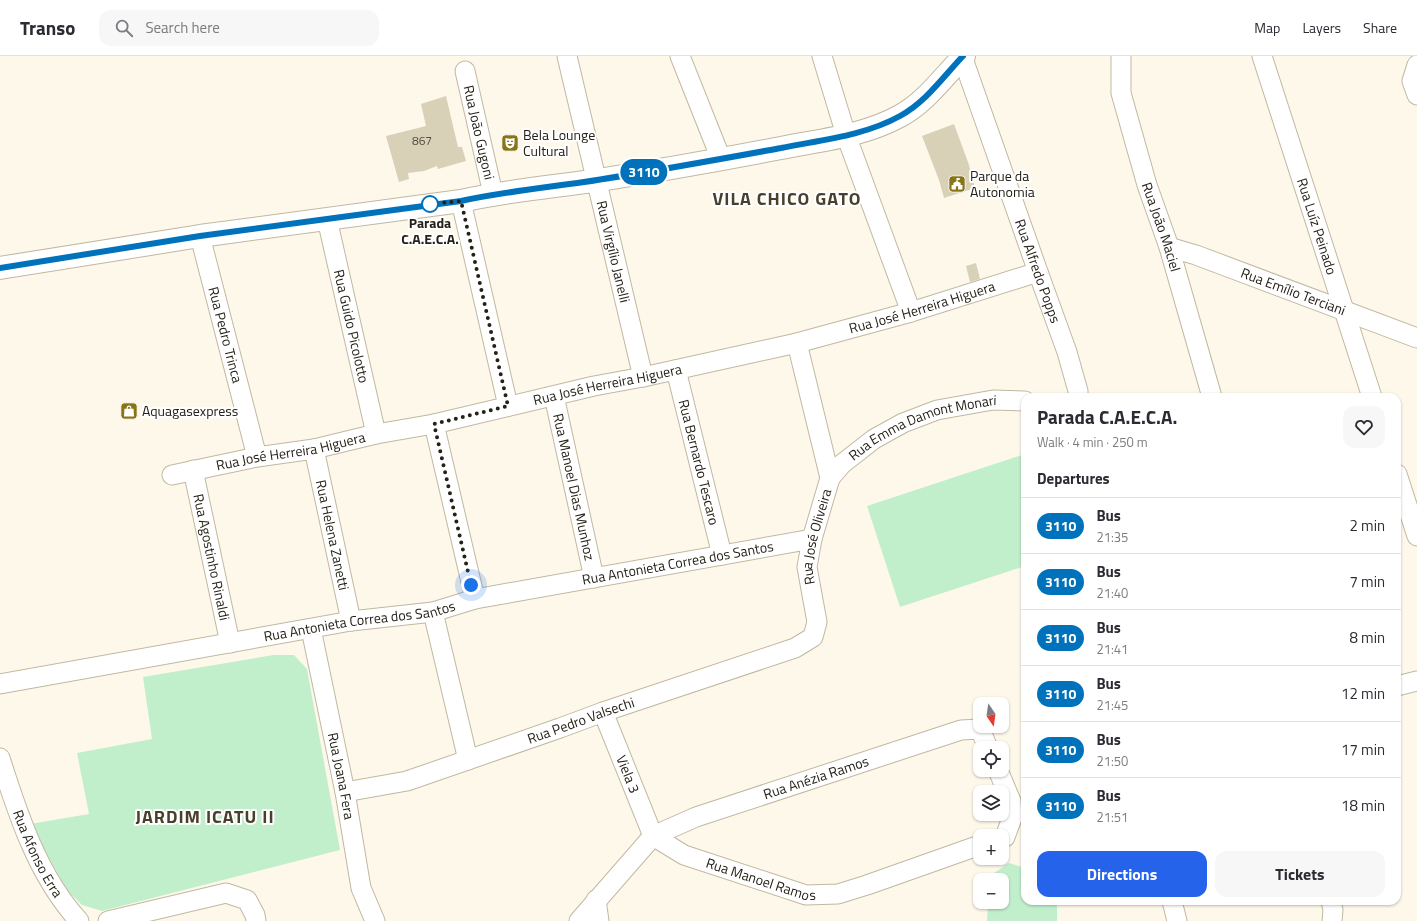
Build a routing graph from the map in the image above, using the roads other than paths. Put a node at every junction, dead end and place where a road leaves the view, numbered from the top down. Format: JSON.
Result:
{"nodes":[{"id":1,"x":567,"y":56,"type":"edge"},
{"id":2,"x":680,"y":56,"type":"edge"},
{"id":3,"x":822,"y":56,"type":"edge"},
{"id":4,"x":963,"y":56,"type":"edge"},
{"id":5,"x":1121,"y":56,"type":"edge"},
{"id":6,"x":1262,"y":56,"type":"edge"},
{"id":7,"x":1417,"y":65,"type":"edge"},
{"id":8,"x":465,"y":72,"type":"dead end"},
{"id":9,"x":1417,"y":95,"type":"edge"},
{"id":10,"x":846,"y":135,"type":"junction"},
{"id":11,"x":721,"y":159,"type":"junction"},
{"id":12,"x":596,"y":180,"type":"junction"},
{"id":13,"x":493,"y":194,"type":"junction"},
{"id":14,"x":461,"y":201,"type":"junction"},
{"id":15,"x":327,"y":219,"type":"junction"},
{"id":16,"x":200,"y":236,"type":"junction"},
{"id":17,"x":1169,"y":247,"type":"junction"},
{"id":18,"x":0,"y":268,"type":"edge"},
{"id":19,"x":1038,"y":272,"type":"junction"},
{"id":20,"x":1344,"y":310,"type":"junction"},
{"id":21,"x":911,"y":312,"type":"junction"},
{"id":22,"x":1417,"y":338,"type":"edge"},
{"id":23,"x":797,"y":343,"type":"junction"},
{"id":24,"x":676,"y":370,"type":"junction"},
{"id":25,"x":643,"y":377,"type":"junction"},
{"id":26,"x":1078,"y":393,"type":"edge"},
{"id":27,"x":1211,"y":393,"type":"edge"},
{"id":28,"x":1371,"y":393,"type":"edge"},
{"id":29,"x":554,"y":396,"type":"junction"},
{"id":30,"x":1021,"y":401,"type":"edge"},
{"id":31,"x":508,"y":406,"type":"junction"},
{"id":32,"x":434,"y":424,"type":"junction"},
{"id":33,"x":376,"y":434,"type":"junction"},
{"id":34,"x":314,"y":449,"type":"junction"},
{"id":35,"x":257,"y":457,"type":"junction"},
{"id":36,"x":193,"y":470,"type":"junction"},
{"id":37,"x":172,"y":475,"type":"dead end"},
{"id":38,"x":830,"y":478,"type":"junction"},
{"id":39,"x":1401,"y":480,"type":"edge"},
{"id":40,"x":1411,"y":495,"type":"edge"},
{"id":41,"x":1417,"y":536,"type":"edge"},
{"id":42,"x":812,"y":539,"type":"junction"},
{"id":43,"x":722,"y":554,"type":"junction"},
{"id":44,"x":594,"y":578,"type":"junction"},
{"id":45,"x":475,"y":599,"type":"junction"},
{"id":46,"x":433,"y":612,"type":"junction"},
{"id":47,"x":351,"y":622,"type":"junction"},
{"id":48,"x":311,"y":629,"type":"junction"},
{"id":49,"x":813,"y":637,"type":"joint"},
{"id":50,"x":230,"y":643,"type":"junction"},
{"id":51,"x":1417,"y":680,"type":"edge"},
{"id":52,"x":0,"y":684,"type":"edge"},
{"id":53,"x":1401,"y":685,"type":"edge"},
{"id":54,"x":603,"y":712,"type":"junction"},
{"id":55,"x":985,"y":741,"type":"edge"},
{"id":56,"x":0,"y":758,"type":"edge"},
{"id":57,"x":468,"y":760,"type":"junction"},
{"id":58,"x":1001,"y":777,"type":"edge"},
{"id":59,"x":345,"y":792,"type":"junction"},
{"id":60,"x":8,"y":808,"type":"edge"},
{"id":61,"x":1007,"y":829,"type":"edge"},
{"id":62,"x":653,"y":836,"type":"junction"},
{"id":63,"x":973,"y":847,"type":"edge"},
{"id":64,"x":596,"y":900,"type":"junction"},
{"id":65,"x":1173,"y":905,"type":"edge"},
{"id":66,"x":1332,"y":905,"type":"edge"},
{"id":67,"x":79,"y":921,"type":"edge"},
{"id":68,"x":108,"y":921,"type":"edge"},
{"id":69,"x":256,"y":921,"type":"edge"},
{"id":70,"x":375,"y":921,"type":"edge"},
{"id":71,"x":579,"y":921,"type":"edge"},
{"id":72,"x":599,"y":921,"type":"edge"},
{"id":73,"x":1177,"y":921,"type":"edge"},
{"id":74,"x":1332,"y":921,"type":"edge"}],
"edges":[{"from":1,"to":12,"type":"street","name":"Rua Virgílio Janelli"},
{"from":2,"to":11,"type":"street"},
{"from":3,"to":10,"type":"street"},
{"from":4,"to":10,"type":"main road"},
{"from":4,"to":19,"type":"street","name":"Rua Alfredo Popps"},
{"from":5,"to":17,"type":"street","name":"Rua João Maciel"},
{"from":6,"to":20,"type":"street","name":"Rua Luíz Peinado"},
{"from":7,"to":9,"type":"street"},
{"from":8,"to":13,"type":"street","name":"Rua João Gugoni"},
{"from":10,"to":11,"type":"main road"},
{"from":10,"to":21,"type":"street"},
{"from":11,"to":12,"type":"main road"},
{"from":12,"to":13,"type":"main road"},
{"from":12,"to":25,"type":"street","name":"Rua Virgílio Janelli"},
{"from":13,"to":14,"type":"main road"},
{"from":14,"to":15,"type":"main road"},
{"from":14,"to":31,"type":"street"},
{"from":15,"to":16,"type":"main road"},
{"from":15,"to":33,"type":"street","name":"Rua Guido Picolotto"},
{"from":16,"to":18,"type":"main road"},
{"from":16,"to":35,"type":"street","name":"Rua Pedro Trinca"},
{"from":17,"to":20,"type":"street","name":"Rua Emílio Terciani"},
{"from":17,"to":27,"type":"street","name":"Rua João Maciel"},
{"from":19,"to":21,"type":"street","name":"Rua José Herreira Higuera"},
{"from":19,"to":26,"type":"street","name":"Rua Alfredo Popps"},
{"from":20,"to":22,"type":"street","name":"Rua Emílio Terciani"},
{"from":20,"to":28,"type":"street","name":"Rua Luíz Peinado"},
{"from":21,"to":23,"type":"street","name":"Rua José Herreira Higuera"},
{"from":23,"to":24,"type":"street","name":"Rua José Herreira Higuera"},
{"from":23,"to":38,"type":"street","name":"Rua José Oliveira"},
{"from":24,"to":25,"type":"street","name":"Rua José Herreira Higuera"},
{"from":24,"to":43,"type":"street","name":"Rua Bernardo Tescaro"},
{"from":25,"to":29,"type":"street","name":"Rua José Herreira Higuera"},
{"from":29,"to":31,"type":"street","name":"Rua José Herreira Higuera"},
{"from":29,"to":44,"type":"street","name":"Rua Manoel Dias Munhoz"},
{"from":30,"to":38,"type":"street","name":"Rua Emma Damont Monari"},
{"from":31,"to":32,"type":"street","name":"Rua José Herreira Higuera"},
{"from":32,"to":33,"type":"street","name":"Rua José Herreira Higuera"},
{"from":32,"to":45,"type":"street"},
{"from":33,"to":34,"type":"street","name":"Rua José Herreira Higuera"},
{"from":34,"to":35,"type":"street","name":"Rua José Herreira Higuera"},
{"from":34,"to":47,"type":"street","name":"Rua Helena Zanetti"},
{"from":35,"to":36,"type":"street","name":"Rua José Herreira Higuera"},
{"from":36,"to":37,"type":"street","name":"Rua José Herreira Higuera"},
{"from":36,"to":50,"type":"street","name":"Rua Agostinho Rinaldi"},
{"from":38,"to":42,"type":"street","name":"Rua José Oliveira"},
{"from":39,"to":40,"type":"street"},
{"from":40,"to":41,"type":"street"},
{"from":42,"to":43,"type":"street","name":"Rua Antonieta Correa dos Santos"},
{"from":42,"to":49,"type":"street","name":"Rua José Oliveira"},
{"from":43,"to":44,"type":"street","name":"Rua Antonieta Correa dos Santos"},
{"from":44,"to":45,"type":"street","name":"Rua Antonieta Correa dos Santos"},
{"from":45,"to":46,"type":"street","name":"Rua Antonieta Correa dos Santos"},
{"from":46,"to":47,"type":"street","name":"Rua Antonieta Correa dos Santos"},
{"from":46,"to":57,"type":"street"},
{"from":47,"to":48,"type":"street","name":"Rua Antonieta Correa dos Santos"},
{"from":48,"to":50,"type":"street","name":"Rua Antonieta Correa dos Santos"},
{"from":48,"to":59,"type":"street","name":"Rua Joana Fera"},
{"from":49,"to":54,"type":"street","name":"Rua Pedro Valsechi"},
{"from":50,"to":52,"type":"street","name":"Rua Antonieta Correa dos Santos"},
{"from":51,"to":53,"type":"street"},
{"from":54,"to":57,"type":"street","name":"Rua Pedro Valsechi"},
{"from":54,"to":62,"type":"street","name":"Viela 3"},
{"from":55,"to":62,"type":"street","name":"Rua Anézia Ramos"},
{"from":56,"to":60,"type":"street","name":"Rua Afonso Erra"},
{"from":57,"to":59,"type":"street","name":"Rua Pedro Valsechi"},
{"from":58,"to":61,"type":"street"},
{"from":59,"to":70,"type":"street","name":"Rua Joana Fera"},
{"from":60,"to":67,"type":"street","name":"Rua Afonso Erra"},
{"from":62,"to":63,"type":"street","name":"Rua Manoel Ramos"},
{"from":62,"to":64,"type":"street"},
{"from":64,"to":71,"type":"street"},
{"from":64,"to":72,"type":"street"},
{"from":65,"to":73,"type":"street"},
{"from":66,"to":74,"type":"street"},
{"from":68,"to":69,"type":"street"}]}
